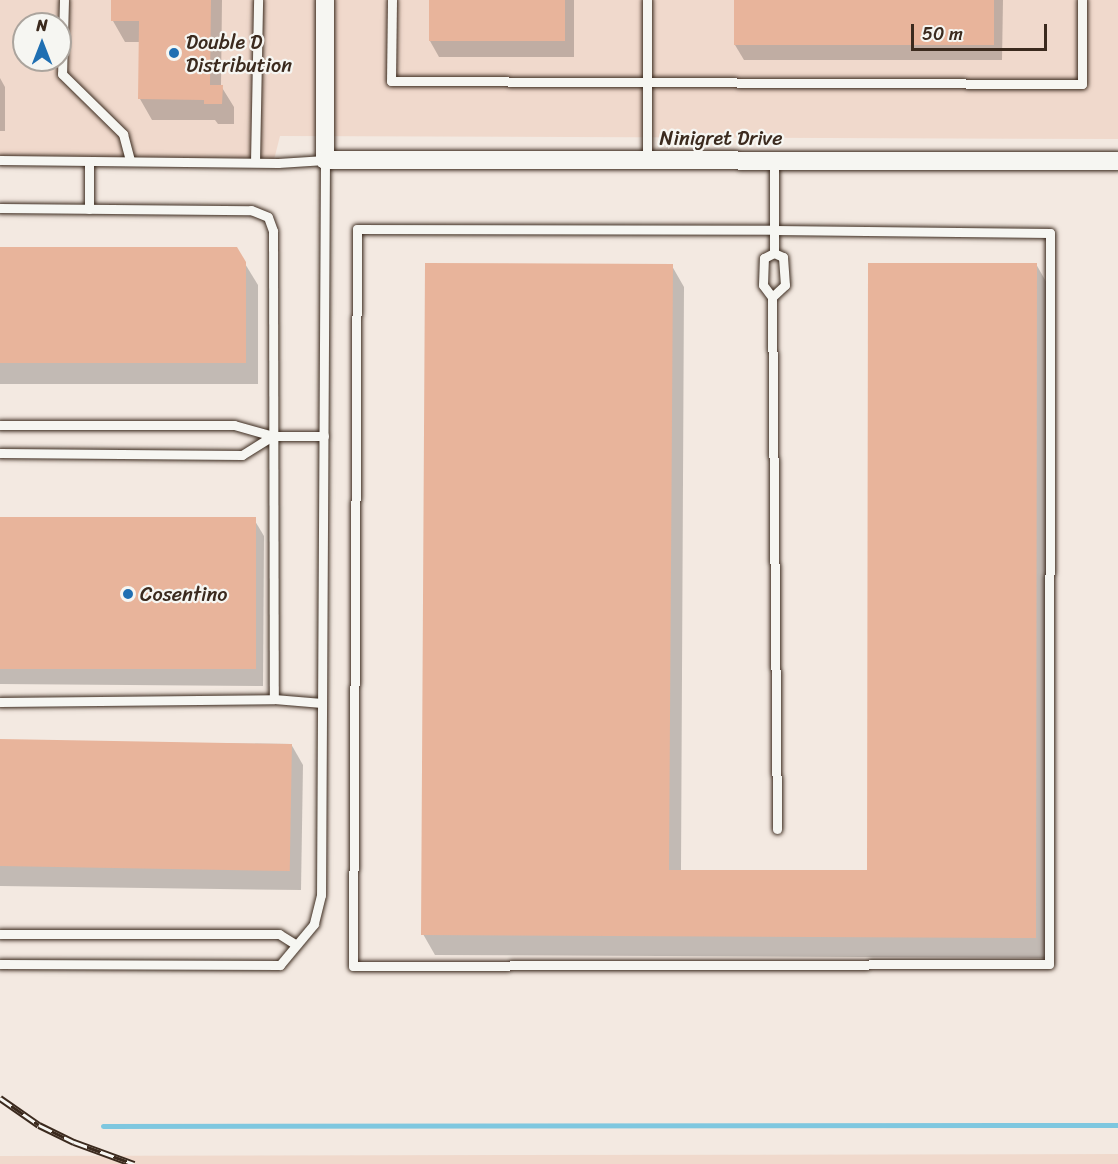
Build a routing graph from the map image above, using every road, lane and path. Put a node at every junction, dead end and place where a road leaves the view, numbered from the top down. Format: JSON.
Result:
{"nodes":[{"id":1,"x":64,"y":0,"type":"edge"},
{"id":2,"x":258,"y":0,"type":"edge"},
{"id":3,"x":325,"y":0,"type":"edge"},
{"id":4,"x":392,"y":0,"type":"edge"},
{"id":5,"x":647,"y":0,"type":"edge"},
{"id":6,"x":1082,"y":0,"type":"edge"},
{"id":7,"x":647,"y":84,"type":"junction"},
{"id":8,"x":0,"y":160,"type":"edge"},
{"id":9,"x":325,"y":160,"type":"junction"},
{"id":10,"x":647,"y":160,"type":"junction"},
{"id":11,"x":774,"y":160,"type":"junction"},
{"id":12,"x":89,"y":161,"type":"junction"},
{"id":13,"x":130,"y":161,"type":"junction"},
{"id":14,"x":1118,"y":161,"type":"edge"},
{"id":15,"x":255,"y":162,"type":"junction"},
{"id":16,"x":0,"y":208,"type":"edge"},
{"id":17,"x":89,"y":209,"type":"junction"},
{"id":18,"x":774,"y":230,"type":"junction"},
{"id":19,"x":774,"y":253,"type":"junction"},
{"id":20,"x":772,"y":297,"type":"junction"},
{"id":21,"x":0,"y":425,"type":"edge"},
{"id":22,"x":273,"y":436,"type":"junction"},
{"id":23,"x":324,"y":436,"type":"junction"},
{"id":24,"x":0,"y":453,"type":"edge"},
{"id":25,"x":274,"y":699,"type":"junction"},
{"id":26,"x":0,"y":702,"type":"edge"},
{"id":27,"x":322,"y":703,"type":"junction"},
{"id":28,"x":777,"y":829,"type":"dead end"},
{"id":29,"x":0,"y":934,"type":"edge"},
{"id":30,"x":295,"y":944,"type":"junction"},
{"id":31,"x":0,"y":964,"type":"edge"}],
"edges":[{"from":1,"to":13,"type":"lane"},
{"from":2,"to":15,"type":"lane"},
{"from":3,"to":9,"type":"street"},
{"from":4,"to":7,"type":"lane"},
{"from":5,"to":7,"type":"lane"},
{"from":6,"to":7,"type":"lane"},
{"from":7,"to":10,"type":"lane"},
{"from":8,"to":12,"type":"lane"},
{"from":9,"to":10,"type":"street","name":"Ninigret Drive"},
{"from":9,"to":15,"type":"lane"},
{"from":9,"to":23,"type":"lane"},
{"from":10,"to":11,"type":"street","name":"Ninigret Drive"},
{"from":11,"to":14,"type":"street","name":"Ninigret Drive"},
{"from":11,"to":18,"type":"lane"},
{"from":12,"to":13,"type":"lane"},
{"from":12,"to":17,"type":"lane"},
{"from":13,"to":15,"type":"lane"},
{"from":16,"to":17,"type":"lane"},
{"from":17,"to":22,"type":"lane"},
{"from":18,"to":18,"type":"lane"},
{"from":18,"to":19,"type":"lane"},
{"from":19,"to":20,"type":"lane"},
{"from":19,"to":20,"type":"lane"},
{"from":20,"to":28,"type":"lane"},
{"from":21,"to":22,"type":"lane"},
{"from":22,"to":23,"type":"lane"},
{"from":22,"to":24,"type":"lane"},
{"from":22,"to":25,"type":"lane"},
{"from":23,"to":27,"type":"lane"},
{"from":25,"to":26,"type":"lane"},
{"from":25,"to":27,"type":"lane"},
{"from":27,"to":30,"type":"lane"},
{"from":29,"to":30,"type":"lane"},
{"from":30,"to":31,"type":"lane"}]}
